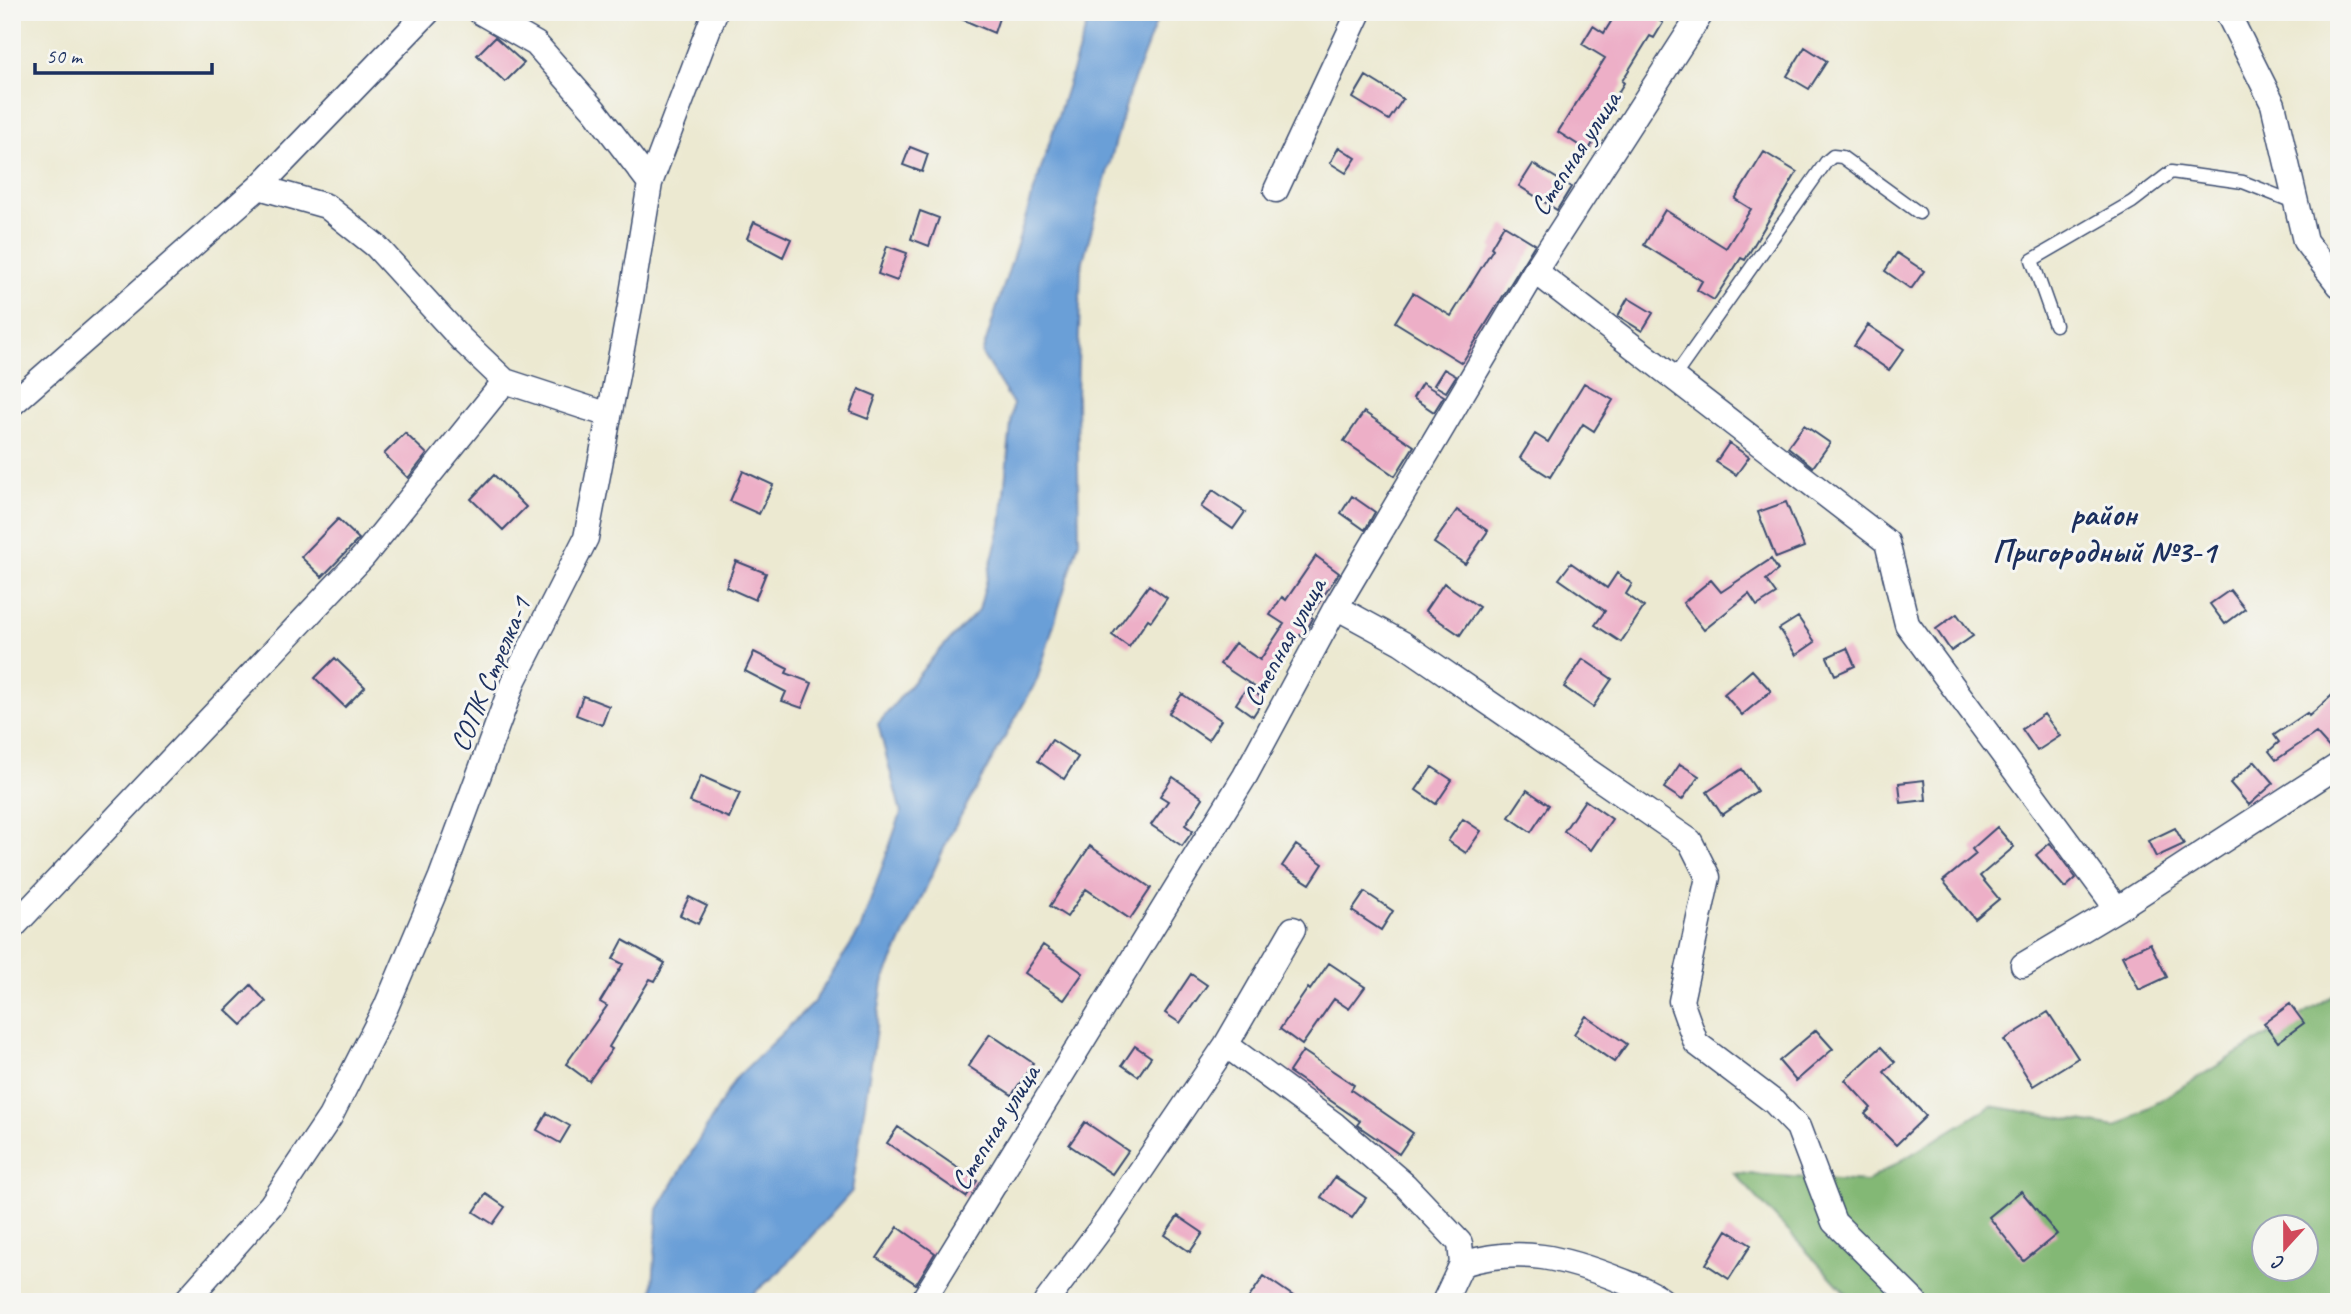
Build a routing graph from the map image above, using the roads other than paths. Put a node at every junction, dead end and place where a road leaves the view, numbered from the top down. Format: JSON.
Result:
{"nodes":[{"id":1,"x":428,"y":12,"type":"edge"},
{"id":2,"x":480,"y":12,"type":"edge"},
{"id":3,"x":715,"y":12,"type":"edge"},
{"id":4,"x":1359,"y":12,"type":"edge"},
{"id":5,"x":1702,"y":12,"type":"edge"},
{"id":6,"x":2227,"y":12,"type":"edge"},
{"id":7,"x":650,"y":183,"type":"junction"},
{"id":8,"x":259,"y":187,"type":"junction"},
{"id":9,"x":1276,"y":190,"type":"dead end"},
{"id":10,"x":2296,"y":203,"type":"junction"},
{"id":11,"x":1919,"y":213,"type":"dead end"},
{"id":12,"x":1535,"y":271,"type":"junction"},
{"id":13,"x":2339,"y":285,"type":"edge"},
{"id":14,"x":2056,"y":325,"type":"dead end"},
{"id":15,"x":1674,"y":377,"type":"junction"},
{"id":16,"x":505,"y":381,"type":"junction"},
{"id":17,"x":12,"y":404,"type":"edge"},
{"id":18,"x":609,"y":415,"type":"junction"},
{"id":19,"x":1336,"y":607,"type":"junction"},
{"id":20,"x":2339,"y":765,"type":"edge"},
{"id":21,"x":2117,"y":909,"type":"junction"},
{"id":22,"x":12,"y":928,"type":"edge"},
{"id":23,"x":1293,"y":929,"type":"dead end"},
{"id":24,"x":2023,"y":965,"type":"dead end"},
{"id":25,"x":1226,"y":1045,"type":"junction"},
{"id":26,"x":1462,"y":1264,"type":"junction"},
{"id":27,"x":185,"y":1302,"type":"edge"},
{"id":28,"x":922,"y":1302,"type":"edge"},
{"id":29,"x":1046,"y":1302,"type":"edge"},
{"id":30,"x":1444,"y":1302,"type":"edge"},
{"id":31,"x":1664,"y":1302,"type":"edge"},
{"id":32,"x":1914,"y":1302,"type":"edge"}],
"edges":[{"from":1,"to":8,"type":"street"},
{"from":2,"to":7,"type":"street"},
{"from":3,"to":7,"type":"street","name":"СОПК Стрелка-1"},
{"from":4,"to":9,"type":"street"},
{"from":5,"to":12,"type":"street","name":"Степная улица"},
{"from":6,"to":10,"type":"street"},
{"from":7,"to":18,"type":"street","name":"СОПК Стрелка-1"},
{"from":8,"to":16,"type":"street"},
{"from":8,"to":17,"type":"street"},
{"from":10,"to":13,"type":"street"},
{"from":10,"to":14,"type":"lane"},
{"from":11,"to":15,"type":"lane"},
{"from":12,"to":15,"type":"street"},
{"from":12,"to":19,"type":"street","name":"Степная улица"},
{"from":15,"to":21,"type":"street"},
{"from":16,"to":18,"type":"street"},
{"from":16,"to":22,"type":"street"},
{"from":18,"to":27,"type":"street","name":"СОПК Стрелка-1"},
{"from":19,"to":28,"type":"street","name":"Степная улица"},
{"from":19,"to":32,"type":"street"},
{"from":20,"to":21,"type":"street"},
{"from":21,"to":24,"type":"street"},
{"from":23,"to":25,"type":"street"},
{"from":25,"to":26,"type":"street"},
{"from":25,"to":29,"type":"street"},
{"from":26,"to":30,"type":"street"},
{"from":26,"to":31,"type":"street"}]}
